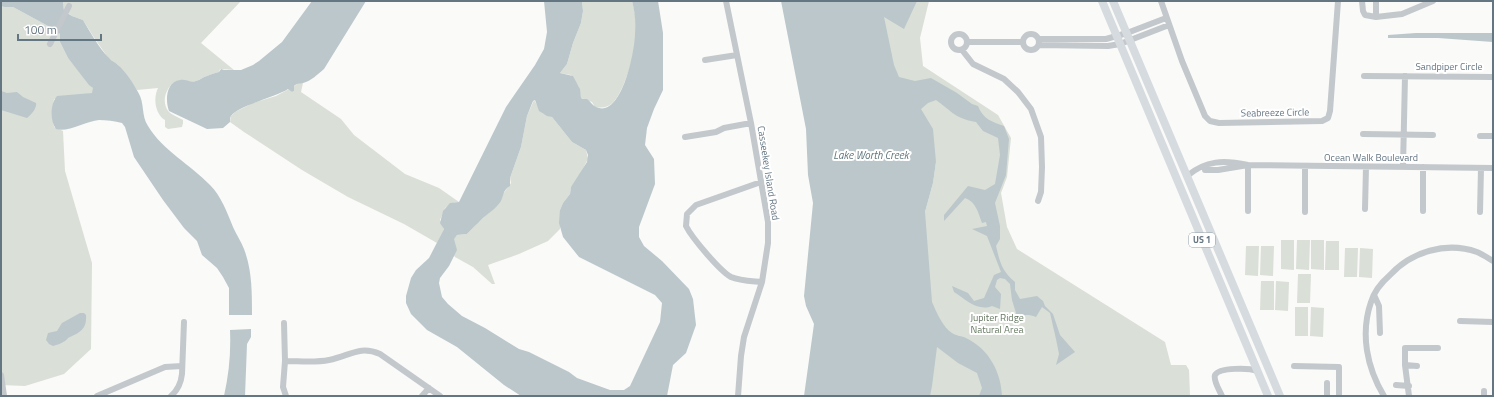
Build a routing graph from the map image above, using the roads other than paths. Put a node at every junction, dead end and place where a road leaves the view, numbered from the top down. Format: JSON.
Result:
{"nodes":[{"id":1,"x":726,"y":1,"type":"edge"},
{"id":2,"x":1102,"y":1,"type":"edge"},
{"id":3,"x":1113,"y":1,"type":"edge"},
{"id":4,"x":1160,"y":1,"type":"edge"},
{"id":5,"x":1338,"y":1,"type":"edge"},
{"id":6,"x":1362,"y":1,"type":"edge"},
{"id":7,"x":1376,"y":1,"type":"edge"},
{"id":8,"x":1433,"y":1,"type":"edge"},
{"id":9,"x":69,"y":6,"type":"dead end"},
{"id":10,"x":1376,"y":17,"type":"junction"},
{"id":11,"x":1166,"y":18,"type":"junction"},
{"id":12,"x":1152,"y":24,"type":"junction"},
{"id":13,"x":1169,"y":25,"type":"junction"},
{"id":14,"x":1155,"y":30,"type":"junction"},
{"id":15,"x":1128,"y":37,"type":"junction"},
{"id":16,"x":1118,"y":40,"type":"junction"},
{"id":17,"x":51,"y":42,"type":"dead end"},
{"id":18,"x":968,"y":42,"type":"junction"},
{"id":19,"x":1023,"y":42,"type":"junction"},
{"id":20,"x":1039,"y":42,"type":"junction"},
{"id":21,"x":962,"y":50,"type":"junction"},
{"id":22,"x":737,"y":55,"type":"junction"},
{"id":23,"x":705,"y":60,"type":"dead end"},
{"id":24,"x":1364,"y":76,"type":"dead end"},
{"id":25,"x":1405,"y":76,"type":"junction"},
{"id":26,"x":1493,"y":77,"type":"edge"},
{"id":27,"x":751,"y":123,"type":"junction"},
{"id":28,"x":1363,"y":134,"type":"dead end"},
{"id":29,"x":1404,"y":134,"type":"junction"},
{"id":30,"x":1433,"y":135,"type":"dead end"},
{"id":31,"x":1480,"y":136,"type":"dead end"},
{"id":32,"x":1493,"y":136,"type":"edge"},
{"id":33,"x":685,"y":137,"type":"dead end"},
{"id":34,"x":1220,"y":163,"type":"junction"},
{"id":35,"x":1248,"y":166,"type":"junction"},
{"id":36,"x":1305,"y":166,"type":"junction"},
{"id":37,"x":1366,"y":167,"type":"junction"},
{"id":38,"x":1403,"y":167,"type":"junction"},
{"id":39,"x":1423,"y":167,"type":"junction"},
{"id":40,"x":1481,"y":168,"type":"junction"},
{"id":41,"x":1493,"y":168,"type":"edge"},
{"id":42,"x":1205,"y":170,"type":"junction"},
{"id":43,"x":1187,"y":176,"type":"junction"},
{"id":44,"x":1177,"y":179,"type":"junction"},
{"id":45,"x":761,"y":182,"type":"junction"},
{"id":46,"x":1038,"y":201,"type":"dead end"},
{"id":47,"x":1365,"y":210,"type":"dead end"},
{"id":48,"x":1248,"y":211,"type":"dead end"},
{"id":49,"x":1423,"y":211,"type":"dead end"},
{"id":50,"x":1305,"y":212,"type":"dead end"},
{"id":51,"x":1480,"y":212,"type":"dead end"},
{"id":52,"x":1493,"y":261,"type":"edge"},
{"id":53,"x":762,"y":282,"type":"junction"},
{"id":54,"x":1374,"y":295,"type":"junction"},
{"id":55,"x":1460,"y":321,"type":"dead end"},
{"id":56,"x":184,"y":322,"type":"dead end"},
{"id":57,"x":284,"y":322,"type":"dead end"},
{"id":58,"x":1493,"y":322,"type":"edge"},
{"id":59,"x":1380,"y":332,"type":"dead end"},
{"id":60,"x":1438,"y":348,"type":"dead end"},
{"id":61,"x":285,"y":361,"type":"junction"},
{"id":62,"x":1405,"y":365,"type":"junction"},
{"id":63,"x":182,"y":366,"type":"junction"},
{"id":64,"x":1294,"y":366,"type":"dead end"},
{"id":65,"x":1417,"y":366,"type":"dead end"},
{"id":66,"x":1258,"y":371,"type":"junction"},
{"id":67,"x":1,"y":375,"type":"edge"},
{"id":68,"x":1327,"y":383,"type":"dead end"},
{"id":69,"x":1396,"y":385,"type":"dead end"},
{"id":70,"x":1408,"y":386,"type":"junction"},
{"id":71,"x":429,"y":388,"type":"junction"},
{"id":72,"x":4,"y":396,"type":"edge"},
{"id":73,"x":97,"y":396,"type":"edge"},
{"id":74,"x":171,"y":396,"type":"edge"},
{"id":75,"x":286,"y":396,"type":"edge"},
{"id":76,"x":422,"y":396,"type":"edge"},
{"id":77,"x":440,"y":396,"type":"edge"},
{"id":78,"x":738,"y":396,"type":"edge"},
{"id":79,"x":1222,"y":396,"type":"edge"},
{"id":80,"x":1268,"y":396,"type":"edge"},
{"id":81,"x":1280,"y":396,"type":"edge"},
{"id":82,"x":1327,"y":396,"type":"edge"},
{"id":83,"x":1339,"y":396,"type":"edge"},
{"id":84,"x":1384,"y":396,"type":"edge"},
{"id":85,"x":1409,"y":396,"type":"edge"}],
"edges":[{"from":1,"to":22,"type":"street","name":"Casseekey Island Road"},
{"from":2,"to":16,"type":"main road","number":"US 1"},
{"from":3,"to":15,"type":"main road","number":"US 1"},
{"from":4,"to":11,"type":"street","name":"Seabreeze Circle"},
{"from":5,"to":13,"type":"street","name":"Seabreeze Circle"},
{"from":6,"to":10,"type":"street"},
{"from":7,"to":10,"type":"street"},
{"from":8,"to":10,"type":"street"},
{"from":9,"to":17,"type":"street"},
{"from":11,"to":12,"type":"street"},
{"from":11,"to":13,"type":"street","name":"Seabreeze Circle"},
{"from":12,"to":14,"type":"street"},
{"from":12,"to":15,"type":"street"},
{"from":13,"to":14,"type":"street"},
{"from":14,"to":15,"type":"street"},
{"from":15,"to":16,"type":"street"},
{"from":15,"to":43,"type":"main road","number":"US 1"},
{"from":16,"to":20,"type":"street"},
{"from":16,"to":44,"type":"main road","number":"US 1"},
{"from":18,"to":19,"type":"street"},
{"from":18,"to":21,"type":"street"},
{"from":18,"to":21,"type":"street"},
{"from":19,"to":20,"type":"street"},
{"from":19,"to":20,"type":"street"},
{"from":21,"to":46,"type":"street"},
{"from":22,"to":23,"type":"street"},
{"from":22,"to":27,"type":"street","name":"Casseekey Island Road"},
{"from":24,"to":25,"type":"street","name":"Sandpiper Circle"},
{"from":25,"to":26,"type":"street","name":"Sandpiper Circle"},
{"from":25,"to":29,"type":"street"},
{"from":27,"to":33,"type":"street"},
{"from":27,"to":45,"type":"street","name":"Casseekey Island Road"},
{"from":28,"to":29,"type":"street"},
{"from":29,"to":30,"type":"street"},
{"from":29,"to":38,"type":"street"},
{"from":31,"to":32,"type":"street"},
{"from":34,"to":35,"type":"street","name":"Ocean Walk Boulevard"},
{"from":34,"to":42,"type":"street","name":"Ocean Walk Boulevard"},
{"from":34,"to":43,"type":"street","name":"Ocean Walk Boulevard"},
{"from":35,"to":36,"type":"street","name":"Ocean Walk Boulevard"},
{"from":35,"to":42,"type":"street","name":"Ocean Walk Boulevard"},
{"from":35,"to":48,"type":"street"},
{"from":36,"to":37,"type":"street","name":"Ocean Walk Boulevard"},
{"from":36,"to":50,"type":"street"},
{"from":37,"to":38,"type":"street","name":"Ocean Walk Boulevard"},
{"from":37,"to":47,"type":"street"},
{"from":38,"to":39,"type":"street","name":"Ocean Walk Boulevard"},
{"from":39,"to":40,"type":"street","name":"Ocean Walk Boulevard"},
{"from":39,"to":49,"type":"street"},
{"from":40,"to":41,"type":"street","name":"Ocean Walk Boulevard"},
{"from":40,"to":51,"type":"street"},
{"from":42,"to":43,"type":"street","name":"Ocean Walk Boulevard"},
{"from":43,"to":44,"type":"street","name":"Ocean Walk Boulevard"},
{"from":43,"to":81,"type":"main road","number":"US 1"},
{"from":44,"to":66,"type":"main road","number":"US 1"},
{"from":45,"to":53,"type":"street","name":"Casseekey Island Road"},
{"from":45,"to":53,"type":"street"},
{"from":52,"to":54,"type":"street"},
{"from":53,"to":78,"type":"street","name":"Casseekey Island Road"},
{"from":54,"to":59,"type":"street"},
{"from":54,"to":84,"type":"street"},
{"from":55,"to":58,"type":"street"},
{"from":56,"to":63,"type":"street"},
{"from":57,"to":61,"type":"street"},
{"from":60,"to":62,"type":"street"},
{"from":61,"to":71,"type":"street"},
{"from":61,"to":75,"type":"street"},
{"from":62,"to":65,"type":"street"},
{"from":62,"to":70,"type":"street"},
{"from":63,"to":73,"type":"street"},
{"from":63,"to":74,"type":"street"},
{"from":64,"to":83,"type":"street"},
{"from":66,"to":79,"type":"street"},
{"from":66,"to":80,"type":"main road","number":"US 1"},
{"from":67,"to":72,"type":"street"},
{"from":68,"to":82,"type":"street"},
{"from":69,"to":70,"type":"street"},
{"from":70,"to":85,"type":"street"},
{"from":71,"to":76,"type":"street"},
{"from":71,"to":77,"type":"street"}]}
